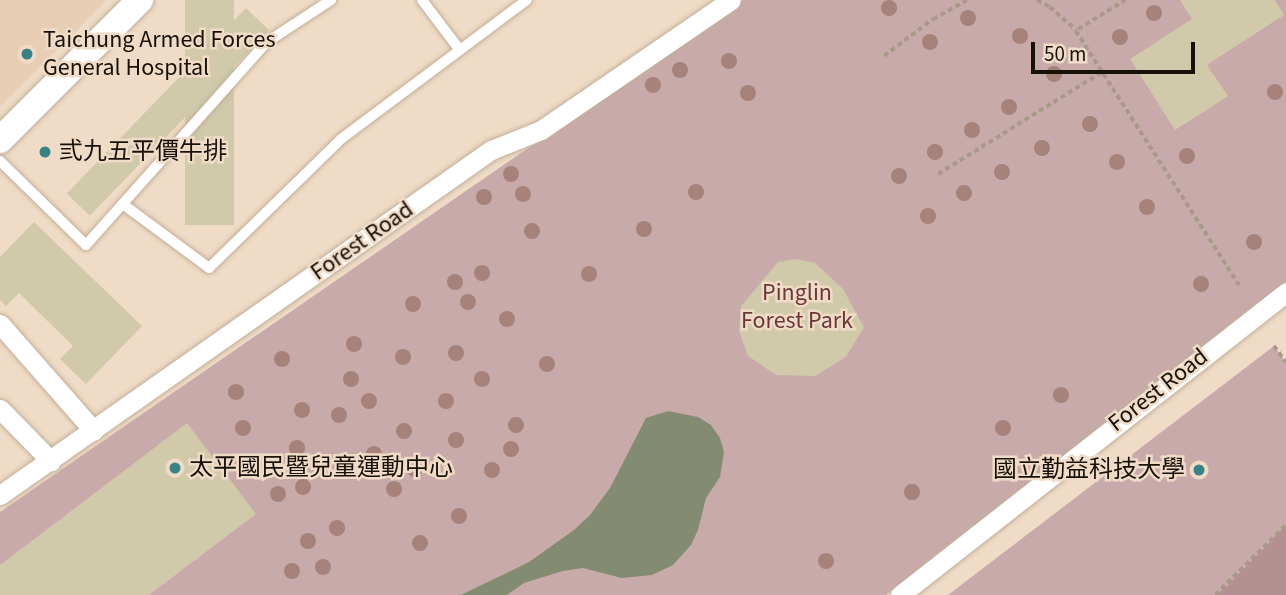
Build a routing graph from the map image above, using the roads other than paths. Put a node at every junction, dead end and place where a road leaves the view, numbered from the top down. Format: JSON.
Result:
{"nodes":[{"id":1,"x":140,"y":0,"type":"edge"},
{"id":2,"x":331,"y":0,"type":"edge"},
{"id":3,"x":422,"y":0,"type":"edge"},
{"id":4,"x":527,"y":0,"type":"edge"},
{"id":5,"x":731,"y":0,"type":"edge"},
{"id":6,"x":459,"y":49,"type":"junction"},
{"id":7,"x":0,"y":140,"type":"edge"},
{"id":8,"x":0,"y":162,"type":"edge"},
{"id":9,"x":124,"y":205,"type":"junction"},
{"id":10,"x":1286,"y":292,"type":"edge"},
{"id":11,"x":0,"y":324,"type":"edge"},
{"id":12,"x":0,"y":409,"type":"edge"},
{"id":13,"x":94,"y":431,"type":"junction"},
{"id":14,"x":51,"y":461,"type":"junction"},
{"id":15,"x":0,"y":495,"type":"edge"},
{"id":16,"x":900,"y":595,"type":"edge"}],
"edges":[{"from":1,"to":7,"type":"street"},
{"from":2,"to":9,"type":"lane"},
{"from":3,"to":6,"type":"lane"},
{"from":4,"to":6,"type":"lane"},
{"from":5,"to":13,"type":"street","name":"Forest Road"},
{"from":6,"to":9,"type":"lane"},
{"from":8,"to":9,"type":"lane"},
{"from":10,"to":16,"type":"street","name":"Forest Road"},
{"from":11,"to":13,"type":"street"},
{"from":12,"to":14,"type":"street"},
{"from":13,"to":14,"type":"street","name":"Forest Road"},
{"from":14,"to":15,"type":"street","name":"Forest Road"}]}
